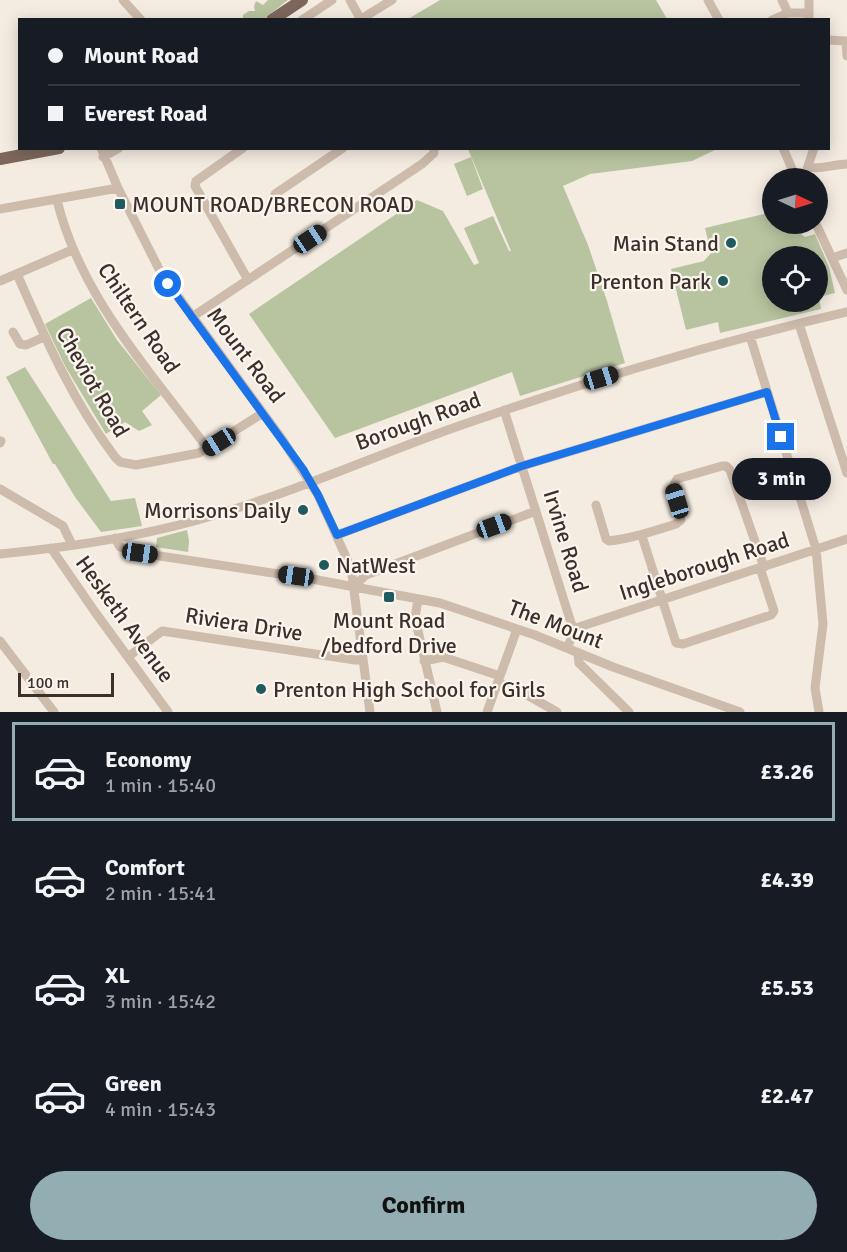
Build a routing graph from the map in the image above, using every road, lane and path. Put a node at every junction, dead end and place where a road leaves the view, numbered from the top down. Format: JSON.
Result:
{"nodes":[{"id":1,"x":123,"y":0,"type":"edge"},
{"id":2,"x":302,"y":0,"type":"edge"},
{"id":3,"x":332,"y":0,"type":"edge"},
{"id":4,"x":350,"y":0,"type":"edge"},
{"id":5,"x":708,"y":0,"type":"edge"},
{"id":6,"x":782,"y":0,"type":"edge"},
{"id":7,"x":809,"y":0,"type":"edge"},
{"id":8,"x":389,"y":5,"type":"edge"},
{"id":9,"x":788,"y":13,"type":"junction"},
{"id":10,"x":809,"y":16,"type":"edge"},
{"id":11,"x":139,"y":18,"type":"edge"},
{"id":12,"x":276,"y":18,"type":"edge"},
{"id":13,"x":305,"y":18,"type":"edge"},
{"id":14,"x":360,"y":18,"type":"edge"},
{"id":15,"x":363,"y":18,"type":"edge"},
{"id":16,"x":718,"y":18,"type":"edge"},
{"id":17,"x":777,"y":18,"type":"edge"},
{"id":18,"x":830,"y":40,"type":"edge"},
{"id":19,"x":847,"y":56,"type":"edge"},
{"id":20,"x":48,"y":150,"type":"edge"},
{"id":21,"x":240,"y":150,"type":"edge"},
{"id":22,"x":340,"y":150,"type":"edge"},
{"id":23,"x":434,"y":150,"type":"edge"},
{"id":24,"x":784,"y":150,"type":"edge"},
{"id":25,"x":813,"y":150,"type":"edge"},
{"id":26,"x":102,"y":153,"type":"edge"},
{"id":27,"x":0,"y":159,"type":"edge"},
{"id":28,"x":847,"y":164,"type":"edge"},
{"id":29,"x":808,"y":167,"type":"joint"},
{"id":30,"x":792,"y":168,"type":"edge"},
{"id":31,"x":118,"y":188,"type":"junction"},
{"id":32,"x":275,"y":195,"type":"dead end"},
{"id":33,"x":57,"y":200,"type":"junction"},
{"id":34,"x":0,"y":209,"type":"edge"},
{"id":35,"x":821,"y":234,"type":"edge"},
{"id":36,"x":72,"y":250,"type":"junction"},
{"id":37,"x":847,"y":253,"type":"edge"},
{"id":38,"x":832,"y":258,"type":"junction"},
{"id":39,"x":17,"y":274,"type":"junction"},
{"id":40,"x":248,"y":280,"type":"junction"},
{"id":41,"x":0,"y":281,"type":"edge"},
{"id":42,"x":847,"y":290,"type":"edge"},
{"id":43,"x":847,"y":312,"type":"edge"},
{"id":44,"x":192,"y":317,"type":"junction"},
{"id":45,"x":799,"y":324,"type":"junction"},
{"id":46,"x":13,"y":332,"type":"dead end"},
{"id":47,"x":750,"y":336,"type":"junction"},
{"id":48,"x":44,"y":337,"type":"junction"},
{"id":49,"x":767,"y":392,"type":"junction"},
{"id":50,"x":504,"y":410,"type":"junction"},
{"id":51,"x":263,"y":412,"type":"junction"},
{"id":52,"x":208,"y":448,"type":"junction"},
{"id":53,"x":522,"y":466,"type":"junction"},
{"id":54,"x":847,"y":473,"type":"edge"},
{"id":55,"x":311,"y":482,"type":"junction"},
{"id":56,"x":0,"y":489,"type":"edge"},
{"id":57,"x":596,"y":505,"type":"dead end"},
{"id":58,"x":536,"y":511,"type":"junction"},
{"id":59,"x":337,"y":535,"type":"junction"},
{"id":60,"x":642,"y":536,"type":"junction"},
{"id":61,"x":115,"y":538,"type":"junction"},
{"id":62,"x":847,"y":539,"type":"edge"},
{"id":63,"x":72,"y":545,"type":"junction"},
{"id":64,"x":51,"y":548,"type":"junction"},
{"id":65,"x":816,"y":549,"type":"junction"},
{"id":66,"x":0,"y":554,"type":"edge"},
{"id":67,"x":762,"y":567,"type":"junction"},
{"id":68,"x":354,"y":586,"type":"junction"},
{"id":69,"x":418,"y":599,"type":"junction"},
{"id":70,"x":662,"y":600,"type":"junction"},
{"id":71,"x":517,"y":629,"type":"junction"},
{"id":72,"x":573,"y":629,"type":"junction"},
{"id":73,"x":0,"y":641,"type":"edge"},
{"id":74,"x":567,"y":648,"type":"junction"},
{"id":75,"x":578,"y":653,"type":"junction"},
{"id":76,"x":128,"y":657,"type":"junction"},
{"id":77,"x":362,"y":659,"type":"junction"},
{"id":78,"x":424,"y":660,"type":"junction"},
{"id":79,"x":499,"y":679,"type":"junction"},
{"id":80,"x":54,"y":712,"type":"edge"},
{"id":81,"x":168,"y":712,"type":"edge"},
{"id":82,"x":370,"y":712,"type":"edge"},
{"id":83,"x":437,"y":712,"type":"edge"},
{"id":84,"x":487,"y":712,"type":"edge"},
{"id":85,"x":557,"y":712,"type":"edge"},
{"id":86,"x":629,"y":712,"type":"edge"},
{"id":87,"x":740,"y":712,"type":"edge"},
{"id":88,"x":819,"y":712,"type":"edge"}],
"edges":[{"from":1,"to":11,"type":"street"},
{"from":2,"to":12,"type":"main road"},
{"from":3,"to":13,"type":"street"},
{"from":4,"to":14,"type":"street"},
{"from":5,"to":16,"type":"street"},
{"from":6,"to":9,"type":"street"},
{"from":7,"to":10,"type":"street"},
{"from":8,"to":15,"type":"street"},
{"from":9,"to":10,"type":"street"},
{"from":9,"to":17,"type":"street"},
{"from":18,"to":19,"type":"street"},
{"from":20,"to":27,"type":"main road"},
{"from":21,"to":40,"type":"street"},
{"from":22,"to":32,"type":"street"},
{"from":23,"to":40,"type":"street"},
{"from":24,"to":30,"type":"street"},
{"from":25,"to":29,"type":"street"},
{"from":26,"to":31,"type":"street","name":"Mount Road"},
{"from":28,"to":29,"type":"street"},
{"from":31,"to":33,"type":"street"},
{"from":31,"to":44,"type":"street","name":"Mount Road"},
{"from":33,"to":34,"type":"street"},
{"from":33,"to":36,"type":"street","name":"Chiltern Road"},
{"from":35,"to":38,"type":"street"},
{"from":36,"to":39,"type":"street"},
{"from":36,"to":52,"type":"street","name":"Chiltern Road"},
{"from":37,"to":38,"type":"street"},
{"from":38,"to":42,"type":"street"},
{"from":39,"to":41,"type":"street"},
{"from":39,"to":48,"type":"street","name":"Cheviot Road"},
{"from":40,"to":44,"type":"street"},
{"from":43,"to":45,"type":"street","name":"Borough Road"},
{"from":44,"to":51,"type":"street","name":"Mount Road"},
{"from":45,"to":47,"type":"street","name":"Borough Road"},
{"from":45,"to":54,"type":"street"},
{"from":46,"to":48,"type":"street"},
{"from":47,"to":49,"type":"street"},
{"from":47,"to":50,"type":"street","name":"Borough Road"},
{"from":48,"to":52,"type":"street","name":"Cheviot Road"},
{"from":49,"to":53,"type":"street"},
{"from":49,"to":65,"type":"street"},
{"from":50,"to":53,"type":"street","name":"Irvine Road"},
{"from":50,"to":55,"type":"street","name":"Borough Road"},
{"from":51,"to":52,"type":"street","name":"Cheviot Road"},
{"from":51,"to":55,"type":"street","name":"Mount Road"},
{"from":53,"to":58,"type":"street","name":"Irvine Road"},
{"from":53,"to":59,"type":"street"},
{"from":55,"to":59,"type":"street","name":"Mount Road"},
{"from":55,"to":61,"type":"street","name":"Borough Road"},
{"from":56,"to":63,"type":"street"},
{"from":57,"to":60,"type":"street"},
{"from":58,"to":68,"type":"street"},
{"from":58,"to":72,"type":"street","name":"Irvine Road"},
{"from":59,"to":68,"type":"street","name":"Mount Road"},
{"from":60,"to":67,"type":"street"},
{"from":60,"to":70,"type":"street"},
{"from":61,"to":63,"type":"street","name":"Borough Road"},
{"from":61,"to":68,"type":"street","name":"The Mount"},
{"from":62,"to":65,"type":"street","name":"Ingleborough Road"},
{"from":63,"to":64,"type":"street","name":"Borough Road"},
{"from":64,"to":66,"type":"street","name":"Borough Road"},
{"from":64,"to":76,"type":"street","name":"Hesketh Avenue"},
{"from":65,"to":67,"type":"street","name":"Ingleborough Road"},
{"from":65,"to":88,"type":"street"},
{"from":67,"to":70,"type":"street","name":"Ingleborough Road"},
{"from":67,"to":70,"type":"street"},
{"from":68,"to":69,"type":"street","name":"The Mount"},
{"from":68,"to":77,"type":"street","name":"Mount Road"},
{"from":69,"to":71,"type":"street","name":"The Mount"},
{"from":69,"to":78,"type":"street"},
{"from":70,"to":72,"type":"street","name":"Ingleborough Road"},
{"from":71,"to":74,"type":"street","name":"The Mount"},
{"from":71,"to":79,"type":"street"},
{"from":72,"to":74,"type":"street"},
{"from":73,"to":80,"type":"street"},
{"from":74,"to":75,"type":"street","name":"The Mount"},
{"from":75,"to":86,"type":"street"},
{"from":75,"to":87,"type":"street","name":"The Mount"},
{"from":76,"to":77,"type":"street","name":"Riviera Drive"},
{"from":76,"to":81,"type":"street","name":"Hesketh Avenue"},
{"from":77,"to":82,"type":"street","name":"Mount Road"},
{"from":78,"to":79,"type":"street"},
{"from":78,"to":83,"type":"street"},
{"from":79,"to":84,"type":"street"},
{"from":79,"to":85,"type":"street"}]}
